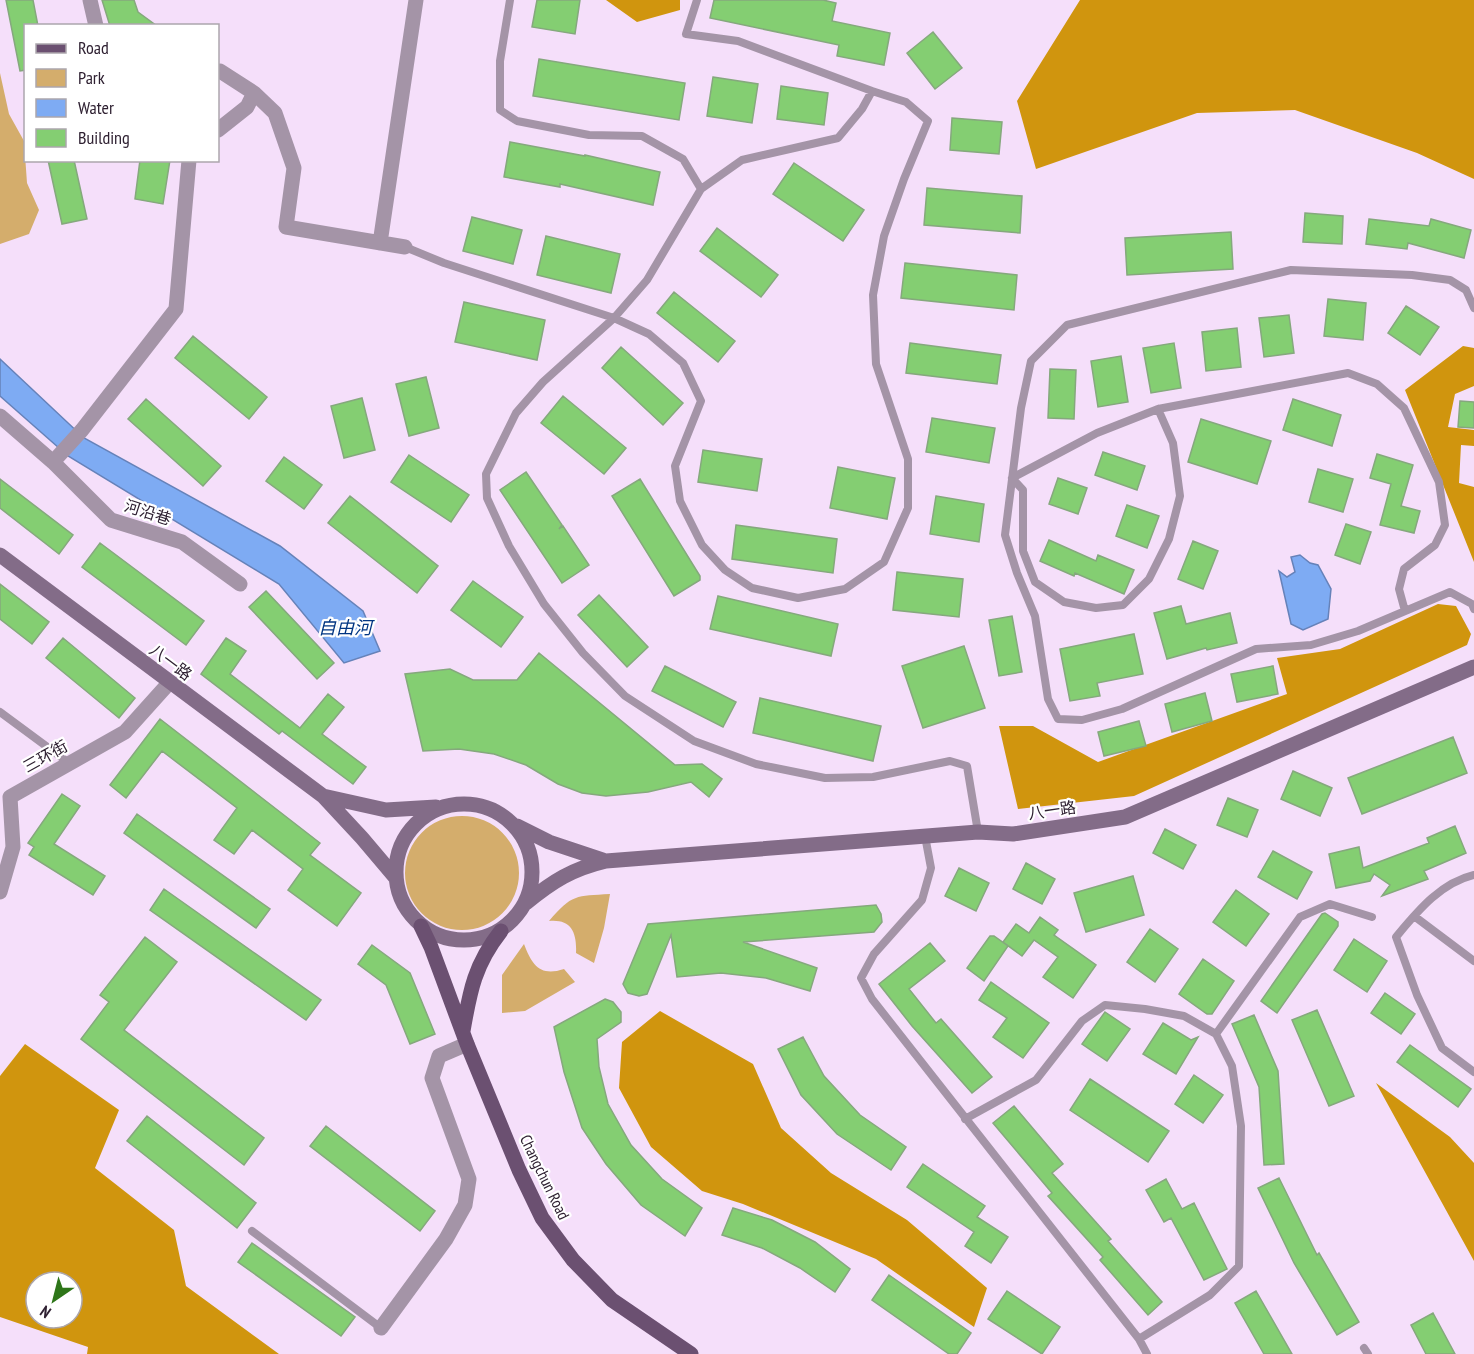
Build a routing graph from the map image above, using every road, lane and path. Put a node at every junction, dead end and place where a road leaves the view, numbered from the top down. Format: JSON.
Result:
{"nodes":[{"id":1,"x":90,"y":0,"type":"edge"},
{"id":2,"x":416,"y":0,"type":"edge"},
{"id":3,"x":510,"y":0,"type":"edge"},
{"id":4,"x":697,"y":0,"type":"edge"},
{"id":5,"x":96,"y":24,"type":"edge"},
{"id":6,"x":219,"y":72,"type":"edge"},
{"id":7,"x":872,"y":91,"type":"junction"},
{"id":8,"x":254,"y":93,"type":"junction"},
{"id":9,"x":219,"y":129,"type":"edge"},
{"id":10,"x":189,"y":162,"type":"edge"},
{"id":11,"x":701,"y":189,"type":"junction"},
{"id":12,"x":380,"y":243,"type":"junction"},
{"id":13,"x":405,"y":247,"type":"joint"},
{"id":14,"x":1474,"y":308,"type":"edge"},
{"id":15,"x":614,"y":318,"type":"junction"},
{"id":16,"x":1158,"y":410,"type":"junction"},
{"id":17,"x":0,"y":416,"type":"edge"},
{"id":18,"x":57,"y":458,"type":"junction"},
{"id":19,"x":1012,"y":478,"type":"junction"},
{"id":20,"x":0,"y":555,"type":"edge"},
{"id":21,"x":240,"y":584,"type":"dead end"},
{"id":22,"x":1474,"y":609,"type":"edge"},
{"id":23,"x":1405,"y":611,"type":"junction"},
{"id":24,"x":1474,"y":667,"type":"edge"},
{"id":25,"x":169,"y":683,"type":"junction"},
{"id":26,"x":0,"y":712,"type":"edge"},
{"id":27,"x":69,"y":763,"type":"junction"},
{"id":28,"x":5,"y":795,"type":"edge"},
{"id":29,"x":322,"y":796,"type":"junction"},
{"id":30,"x":444,"y":806,"type":"junction"},
{"id":31,"x":515,"y":826,"type":"junction"},
{"id":32,"x":978,"y":832,"type":"junction"},
{"id":33,"x":925,"y":836,"type":"junction"},
{"id":34,"x":606,"y":861,"type":"junction"},
{"id":35,"x":1474,"y":875,"type":"edge"},
{"id":36,"x":395,"y":877,"type":"junction"},
{"id":37,"x":0,"y":892,"type":"edge"},
{"id":38,"x":526,"y":903,"type":"junction"},
{"id":39,"x":1414,"y":916,"type":"junction"},
{"id":40,"x":1372,"y":917,"type":"dead end"},
{"id":41,"x":421,"y":926,"type":"junction"},
{"id":42,"x":501,"y":931,"type":"junction"},
{"id":43,"x":1474,"y":961,"type":"edge"},
{"id":44,"x":1216,"y":1034,"type":"junction"},
{"id":45,"x":465,"y":1038,"type":"junction"},
{"id":46,"x":1474,"y":1072,"type":"edge"},
{"id":47,"x":965,"y":1119,"type":"junction"},
{"id":48,"x":252,"y":1231,"type":"dead end"},
{"id":49,"x":381,"y":1328,"type":"joint"},
{"id":50,"x":1139,"y":1339,"type":"junction"},
{"id":51,"x":691,"y":1354,"type":"edge"},
{"id":52,"x":1147,"y":1354,"type":"edge"}],
"edges":[{"from":1,"to":5,"type":"street"},
{"from":2,"to":12,"type":"street"},
{"from":3,"to":11,"type":"lane"},
{"from":4,"to":7,"type":"lane"},
{"from":6,"to":8,"type":"street"},
{"from":7,"to":11,"type":"lane"},
{"from":7,"to":15,"type":"lane"},
{"from":8,"to":9,"type":"street"},
{"from":8,"to":12,"type":"street"},
{"from":10,"to":18,"type":"street"},
{"from":11,"to":15,"type":"lane"},
{"from":12,"to":13,"type":"street"},
{"from":13,"to":15,"type":"lane"},
{"from":14,"to":19,"type":"lane"},
{"from":15,"to":32,"type":"lane"},
{"from":16,"to":19,"type":"lane"},
{"from":16,"to":19,"type":"lane"},
{"from":16,"to":23,"type":"lane"},
{"from":17,"to":18,"type":"street","name":"河沿巷"},
{"from":18,"to":21,"type":"street","name":"河沿巷"},
{"from":19,"to":23,"type":"lane"},
{"from":20,"to":25,"type":"main road","name":"八一路"},
{"from":22,"to":23,"type":"lane"},
{"from":24,"to":32,"type":"main road","name":"八一路"},
{"from":25,"to":27,"type":"street","name":"三环街"},
{"from":25,"to":29,"type":"main road","name":"八一路"},
{"from":26,"to":27,"type":"lane"},
{"from":27,"to":28,"type":"street","name":"三环街"},
{"from":28,"to":37,"type":"street","name":"三环街"},
{"from":29,"to":30,"type":"main road"},
{"from":29,"to":36,"type":"main road"},
{"from":30,"to":31,"type":"main road"},
{"from":30,"to":36,"type":"main road"},
{"from":31,"to":34,"type":"main road"},
{"from":31,"to":38,"type":"main road"},
{"from":32,"to":33,"type":"main road","name":"八一路"},
{"from":33,"to":34,"type":"main road","name":"八一路"},
{"from":33,"to":47,"type":"lane"},
{"from":34,"to":38,"type":"main road"},
{"from":35,"to":39,"type":"lane"},
{"from":36,"to":41,"type":"main road"},
{"from":38,"to":42,"type":"main road"},
{"from":39,"to":43,"type":"lane"},
{"from":39,"to":46,"type":"lane"},
{"from":40,"to":44,"type":"lane"},
{"from":41,"to":42,"type":"main road"},
{"from":41,"to":45,"type":"main road","name":"Changchun Road"},
{"from":42,"to":45,"type":"main road"},
{"from":44,"to":47,"type":"lane"},
{"from":44,"to":50,"type":"lane"},
{"from":45,"to":49,"type":"street"},
{"from":45,"to":51,"type":"main road","name":"Changchun Road"},
{"from":47,"to":50,"type":"lane"},
{"from":48,"to":49,"type":"lane"},
{"from":50,"to":52,"type":"lane"}]}
